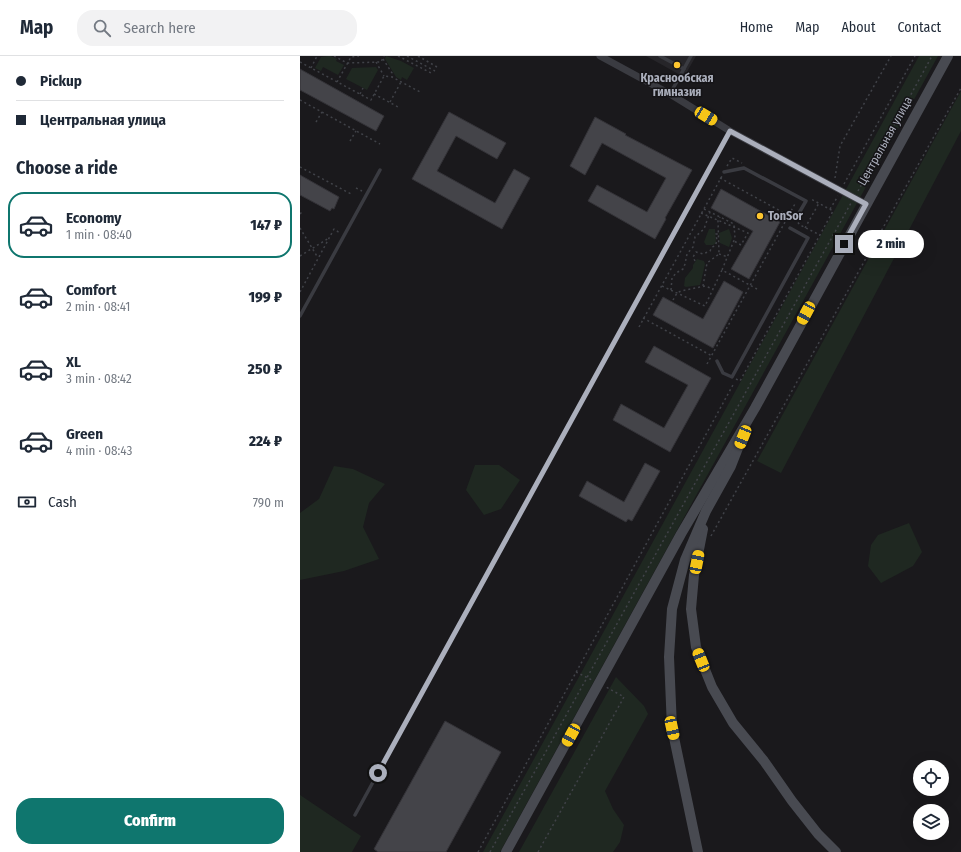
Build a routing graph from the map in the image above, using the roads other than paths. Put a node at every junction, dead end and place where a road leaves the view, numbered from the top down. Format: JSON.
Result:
{"nodes":[{"id":1,"x":600,"y":56,"type":"edge"},
{"id":2,"x":660,"y":56,"type":"edge"},
{"id":3,"x":691,"y":56,"type":"edge"},
{"id":4,"x":948,"y":56,"type":"edge"},
{"id":5,"x":684,"y":69,"type":"junction"},
{"id":6,"x":670,"y":94,"type":"junction"},
{"id":7,"x":730,"y":131,"type":"junction"},
{"id":8,"x":380,"y":170,"type":"dead end"},
{"id":9,"x":724,"y":172,"type":"road end"},
{"id":10,"x":866,"y":204,"type":"junction"},
{"id":11,"x":799,"y":213,"type":"dead end"},
{"id":12,"x":790,"y":228,"type":"dead end"},
{"id":13,"x":300,"y":316,"type":"edge"},
{"id":14,"x":716,"y":360,"type":"road end"},
{"id":15,"x":754,"y":408,"type":"junction"},
{"id":16,"x":706,"y":511,"type":"junction"},
{"id":17,"x":355,"y":815,"type":"dead end"},
{"id":18,"x":506,"y":852,"type":"edge"},
{"id":19,"x":698,"y":852,"type":"edge"},
{"id":20,"x":836,"y":852,"type":"edge"}],
"edges":[{"from":1,"to":6,"type":"street"},
{"from":2,"to":5,"type":"lane"},
{"from":3,"to":5,"type":"lane"},
{"from":4,"to":10,"type":"main road","name":"Центральная улица"},
{"from":5,"to":6,"type":"lane"},
{"from":6,"to":7,"type":"street"},
{"from":7,"to":10,"type":"street"},
{"from":7,"to":17,"type":"lane"},
{"from":8,"to":13,"type":"lane"},
{"from":9,"to":11,"type":"lane"},
{"from":10,"to":15,"type":"main road","name":"Центральная улица"},
{"from":12,"to":14,"type":"lane"},
{"from":15,"to":16,"type":"main road"},
{"from":15,"to":18,"type":"main road"},
{"from":16,"to":19,"type":"main road"},
{"from":16,"to":20,"type":"main road"}]}
